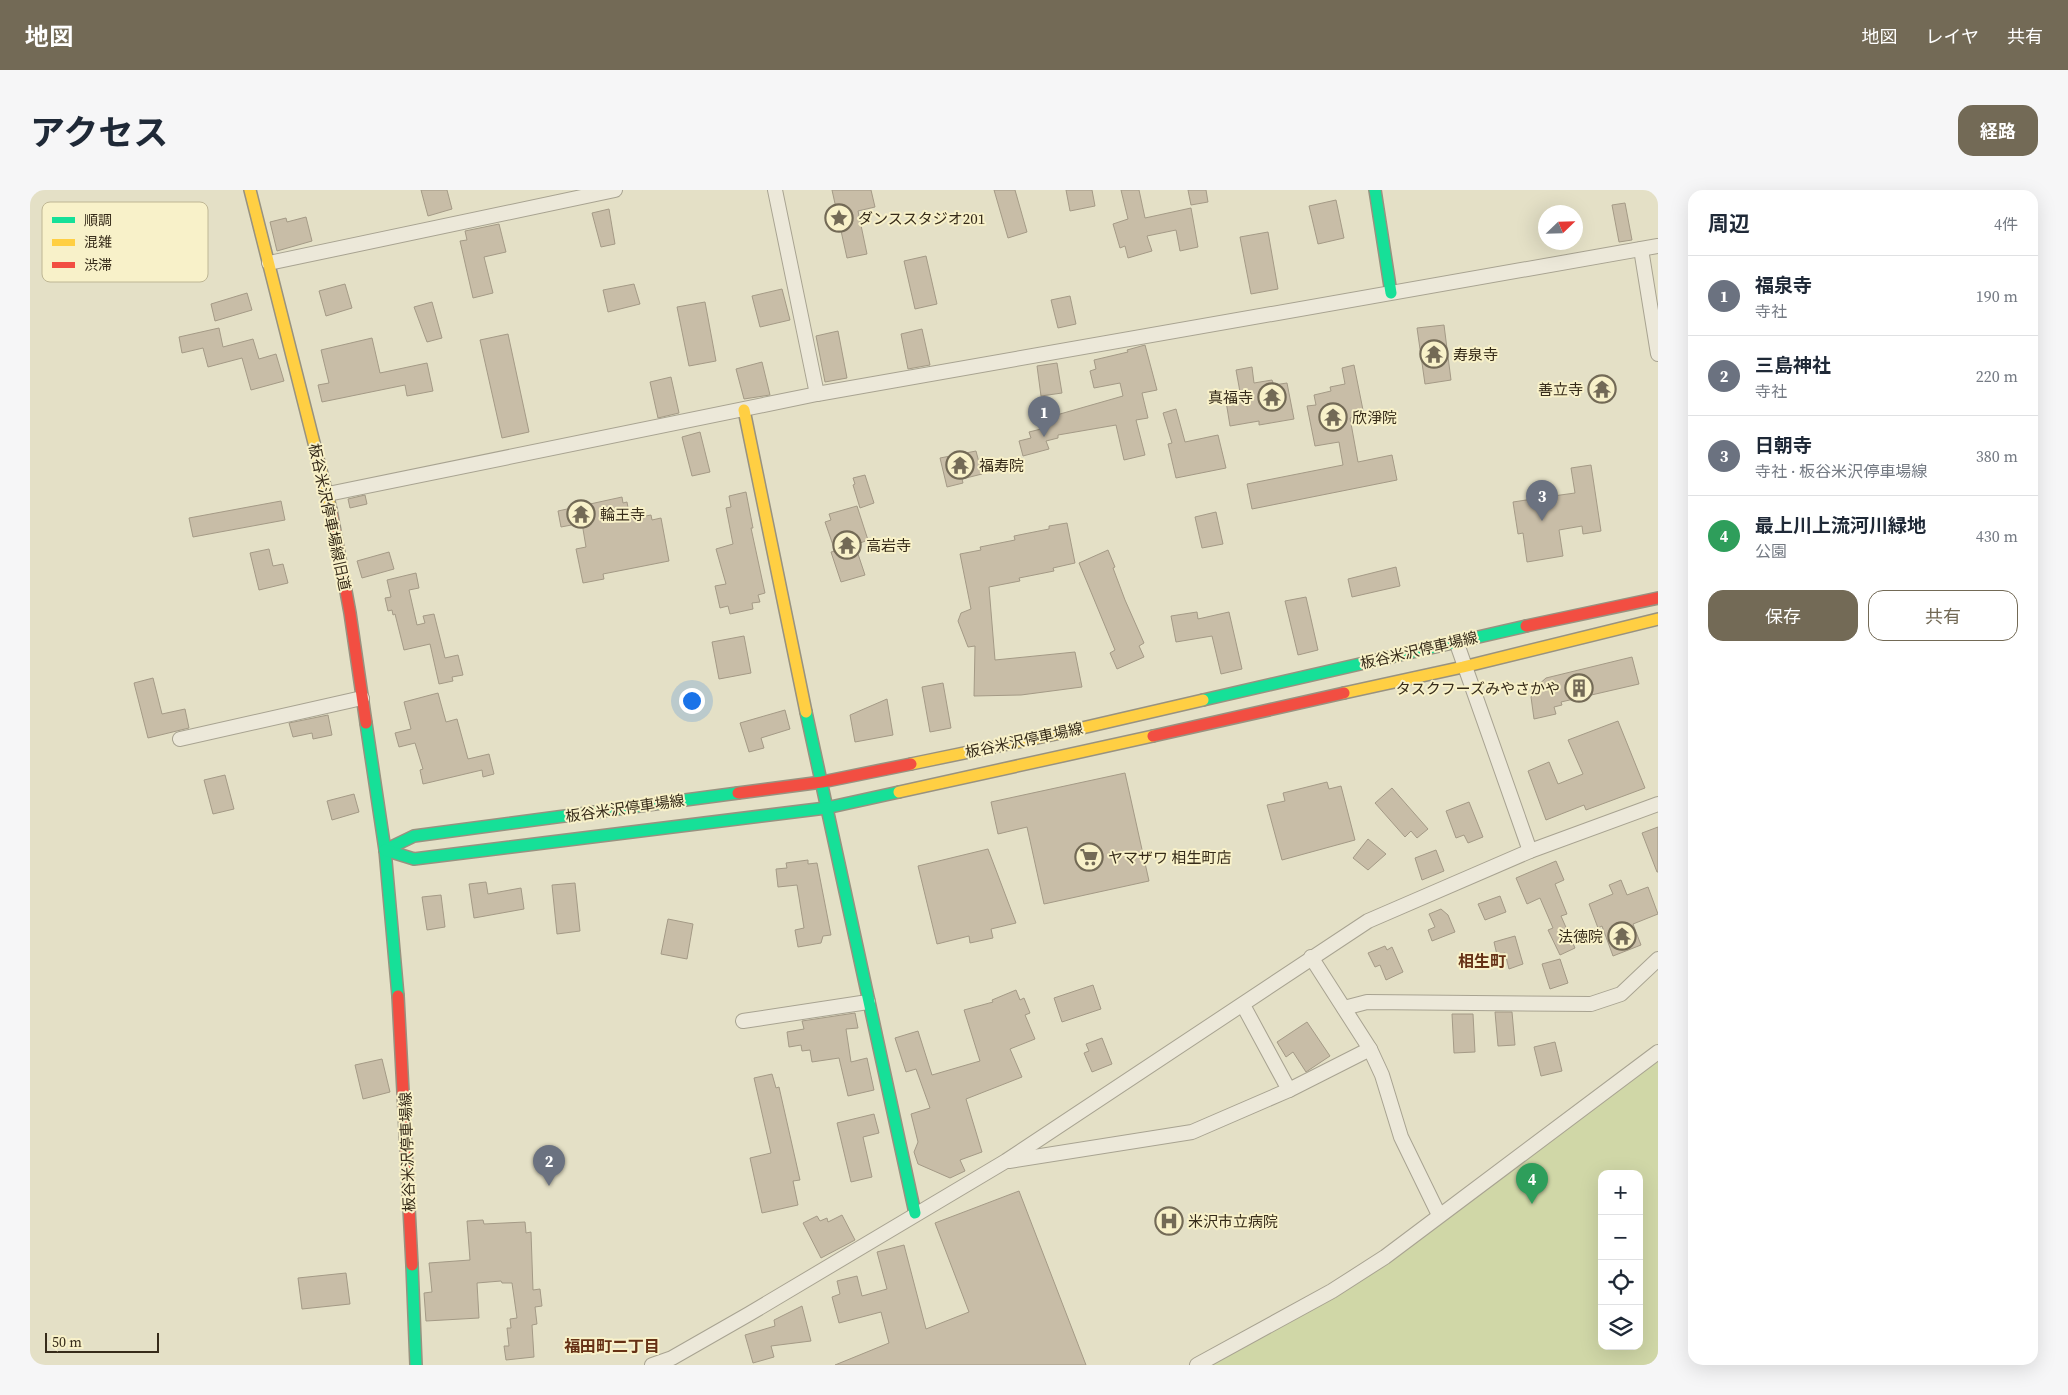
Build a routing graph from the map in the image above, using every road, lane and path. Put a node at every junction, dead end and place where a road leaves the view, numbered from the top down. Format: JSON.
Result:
{"nodes":[{"id":1,"x":250,"y":190,"type":"edge"},
{"id":2,"x":615,"y":190,"type":"edge"},
{"id":3,"x":775,"y":190,"type":"edge"},
{"id":4,"x":1375,"y":190,"type":"edge"},
{"id":5,"x":1658,"y":246,"type":"edge"},
{"id":6,"x":1641,"y":248,"type":"junction"},
{"id":7,"x":269,"y":263,"type":"junction"},
{"id":8,"x":1391,"y":293,"type":"junction"},
{"id":9,"x":1658,"y":354,"type":"edge"},
{"id":10,"x":818,"y":394,"type":"junction"},
{"id":11,"x":744,"y":410,"type":"junction"},
{"id":12,"x":328,"y":494,"type":"junction"},
{"id":13,"x":1658,"y":598,"type":"edge"},
{"id":14,"x":1658,"y":619,"type":"edge"},
{"id":15,"x":1456,"y":641,"type":"junction"},
{"id":16,"x":1463,"y":667,"type":"junction"},
{"id":17,"x":362,"y":698,"type":"junction"},
{"id":18,"x":180,"y":739,"type":"dead end"},
{"id":19,"x":822,"y":782,"type":"junction"},
{"id":20,"x":1658,"y":804,"type":"edge"},
{"id":21,"x":826,"y":808,"type":"junction"},
{"id":22,"x":385,"y":850,"type":"junction"},
{"id":23,"x":1530,"y":851,"type":"junction"},
{"id":24,"x":1311,"y":957,"type":"junction"},
{"id":25,"x":1658,"y":959,"type":"edge"},
{"id":26,"x":868,"y":1002,"type":"junction"},
{"id":27,"x":1243,"y":1005,"type":"junction"},
{"id":28,"x":1344,"y":1008,"type":"junction"},
{"id":29,"x":744,"y":1021,"type":"dead end"},
{"id":30,"x":1370,"y":1049,"type":"junction"},
{"id":31,"x":1658,"y":1052,"type":"edge"},
{"id":32,"x":1290,"y":1090,"type":"junction"},
{"id":33,"x":1006,"y":1161,"type":"junction"},
{"id":34,"x":915,"y":1213,"type":"junction"},
{"id":35,"x":1439,"y":1215,"type":"junction"},
{"id":36,"x":416,"y":1365,"type":"edge"},
{"id":37,"x":652,"y":1365,"type":"edge"},
{"id":38,"x":1197,"y":1365,"type":"edge"}],
"edges":[{"from":1,"to":7,"type":"main road","name":"板谷米沢停車場線旧道"},
{"from":2,"to":7,"type":"street"},
{"from":3,"to":10,"type":"street"},
{"from":4,"to":8,"type":"main road"},
{"from":5,"to":6,"type":"street"},
{"from":6,"to":8,"type":"street"},
{"from":6,"to":9,"type":"street"},
{"from":7,"to":12,"type":"main road","name":"板谷米沢停車場線旧道"},
{"from":8,"to":10,"type":"street"},
{"from":10,"to":11,"type":"street"},
{"from":11,"to":12,"type":"street"},
{"from":11,"to":19,"type":"main road"},
{"from":12,"to":17,"type":"main road","name":"板谷米沢停車場線旧道"},
{"from":13,"to":15,"type":"main road","name":"板谷米沢停車場線"},
{"from":14,"to":16,"type":"main road","name":"板谷米沢停車場線"},
{"from":15,"to":16,"type":"street"},
{"from":15,"to":19,"type":"main road","name":"板谷米沢停車場線"},
{"from":16,"to":21,"type":"main road","name":"板谷米沢停車場線"},
{"from":16,"to":23,"type":"street"},
{"from":17,"to":18,"type":"street"},
{"from":17,"to":22,"type":"main road","name":"板谷米沢停車場線旧道"},
{"from":19,"to":21,"type":"main road"},
{"from":19,"to":22,"type":"main road","name":"板谷米沢停車場線"},
{"from":20,"to":23,"type":"street"},
{"from":21,"to":22,"type":"main road","name":"板谷米沢停車場線"},
{"from":21,"to":26,"type":"main road"},
{"from":22,"to":36,"type":"main road","name":"板谷米沢停車場線"},
{"from":23,"to":24,"type":"street"},
{"from":24,"to":27,"type":"street"},
{"from":24,"to":28,"type":"street"},
{"from":25,"to":28,"type":"street"},
{"from":26,"to":29,"type":"street"},
{"from":26,"to":34,"type":"main road"},
{"from":27,"to":32,"type":"street"},
{"from":27,"to":33,"type":"street"},
{"from":28,"to":30,"type":"street"},
{"from":30,"to":32,"type":"street"},
{"from":30,"to":35,"type":"street"},
{"from":31,"to":35,"type":"street"},
{"from":32,"to":33,"type":"street"},
{"from":33,"to":34,"type":"street"},
{"from":34,"to":37,"type":"street"},
{"from":35,"to":38,"type":"street"}]}
